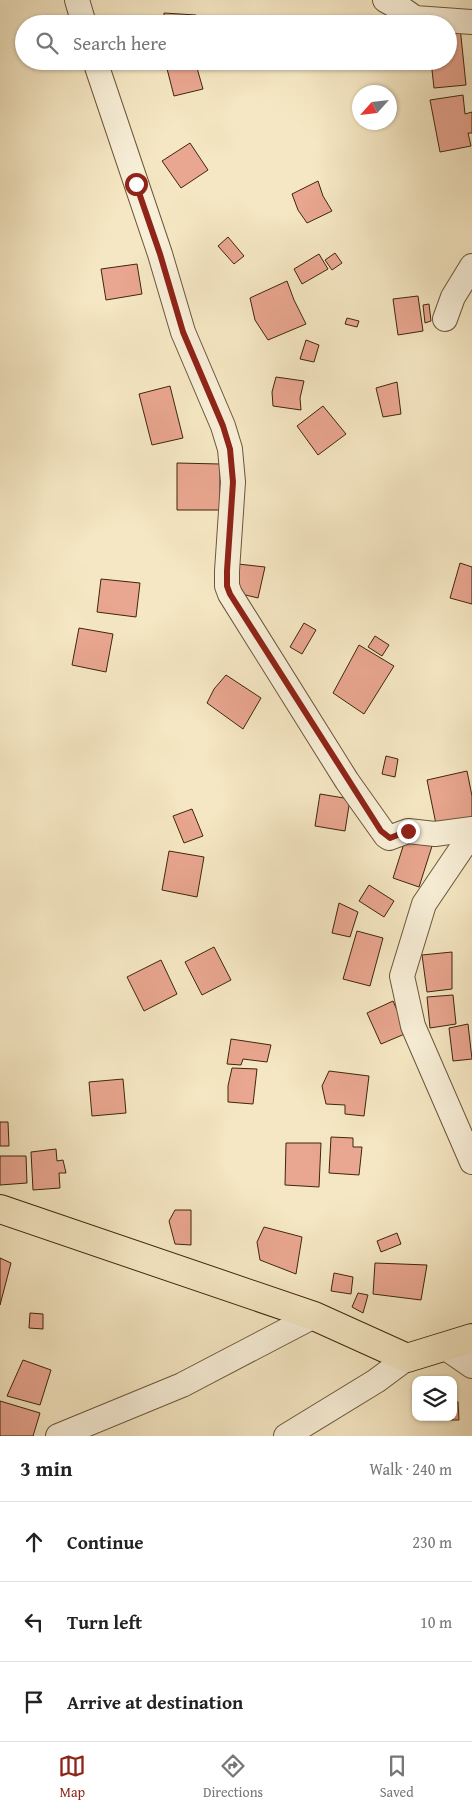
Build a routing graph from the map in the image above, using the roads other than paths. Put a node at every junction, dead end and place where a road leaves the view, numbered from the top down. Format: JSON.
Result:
{"nodes":[{"id":1,"x":77,"y":0,"type":"edge"},
{"id":2,"x":385,"y":0,"type":"edge"},
{"id":3,"x":81,"y":15,"type":"edge"},
{"id":4,"x":410,"y":15,"type":"edge"},
{"id":5,"x":457,"y":21,"type":"edge"},
{"id":6,"x":472,"y":22,"type":"edge"},
{"id":7,"x":98,"y":70,"type":"edge"},
{"id":8,"x":472,"y":266,"type":"edge"},
{"id":9,"x":445,"y":319,"type":"dead end"},
{"id":10,"x":472,"y":829,"type":"edge"},
{"id":11,"x":472,"y":833,"type":"edge"},
{"id":12,"x":472,"y":1162,"type":"edge"},
{"id":13,"x":0,"y":1209,"type":"edge"},
{"id":14,"x":314,"y":1316,"type":"junction"},
{"id":15,"x":472,"y":1338,"type":"edge"},
{"id":16,"x":442,"y":1346,"type":"junction"},
{"id":17,"x":407,"y":1358,"type":"junction"},
{"id":18,"x":472,"y":1366,"type":"edge"},
{"id":19,"x":58,"y":1436,"type":"edge"},
{"id":20,"x":286,"y":1436,"type":"edge"}],
"edges":[{"from":1,"to":3,"type":"street"},
{"from":2,"to":4,"type":"street"},
{"from":5,"to":6,"type":"street"},
{"from":7,"to":10,"type":"street"},
{"from":8,"to":9,"type":"street"},
{"from":11,"to":12,"type":"street"},
{"from":13,"to":14,"type":"main road"},
{"from":14,"to":17,"type":"main road"},
{"from":14,"to":19,"type":"street"},
{"from":15,"to":16,"type":"main road"},
{"from":16,"to":17,"type":"main road"},
{"from":16,"to":18,"type":"street"},
{"from":17,"to":20,"type":"street"}]}
